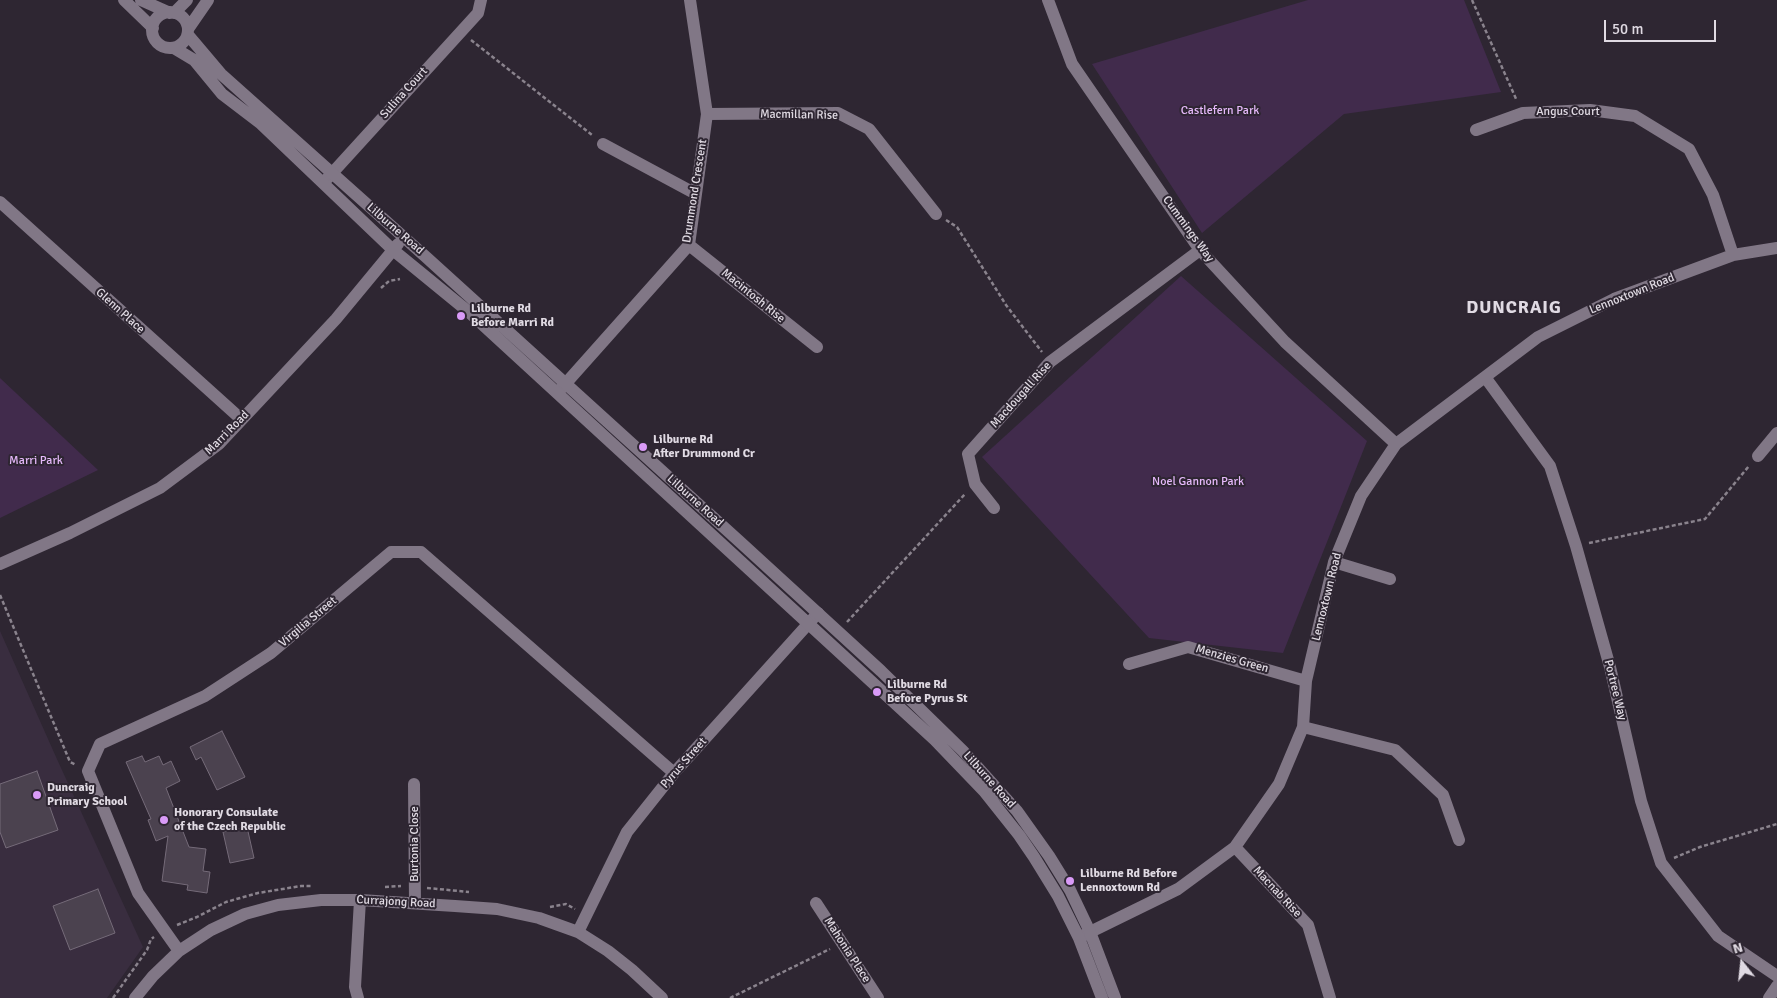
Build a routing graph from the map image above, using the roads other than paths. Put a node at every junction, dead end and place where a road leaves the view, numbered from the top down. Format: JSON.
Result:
{"nodes":[{"id":1,"x":124,"y":0,"type":"edge"},
{"id":2,"x":141,"y":0,"type":"edge"},
{"id":3,"x":187,"y":0,"type":"edge"},
{"id":4,"x":208,"y":0,"type":"edge"},
{"id":5,"x":481,"y":0,"type":"edge"},
{"id":6,"x":690,"y":0,"type":"edge"},
{"id":7,"x":1048,"y":0,"type":"edge"},
{"id":8,"x":172,"y":13,"type":"junction"},
{"id":9,"x":153,"y":28,"type":"junction"},
{"id":10,"x":188,"y":32,"type":"junction"},
{"id":11,"x":174,"y":48,"type":"junction"},
{"id":12,"x":707,"y":114,"type":"junction"},
{"id":13,"x":1476,"y":130,"type":"dead end"},
{"id":14,"x":603,"y":144,"type":"road end"},
{"id":15,"x":332,"y":174,"type":"junction"},
{"id":16,"x":322,"y":184,"type":"junction"},
{"id":17,"x":696,"y":194,"type":"junction"},
{"id":18,"x":0,"y":202,"type":"edge"},
{"id":19,"x":936,"y":214,"type":"road end"},
{"id":20,"x":404,"y":237,"type":"junction"},
{"id":21,"x":689,"y":245,"type":"junction"},
{"id":22,"x":1777,"y":248,"type":"edge"},
{"id":23,"x":393,"y":250,"type":"junction"},
{"id":24,"x":1200,"y":250,"type":"junction"},
{"id":25,"x":1733,"y":255,"type":"junction"},
{"id":26,"x":817,"y":347,"type":"dead end"},
{"id":27,"x":1485,"y":377,"type":"junction"},
{"id":28,"x":561,"y":389,"type":"junction"},
{"id":29,"x":241,"y":418,"type":"junction"},
{"id":30,"x":1777,"y":433,"type":"edge"},
{"id":31,"x":1396,"y":444,"type":"junction"},
{"id":32,"x":1758,"y":456,"type":"road end"},
{"id":33,"x":994,"y":508,"type":"dead end"},
{"id":34,"x":1334,"y":562,"type":"junction"},
{"id":35,"x":0,"y":564,"type":"edge"},
{"id":36,"x":1390,"y":579,"type":"dead end"},
{"id":37,"x":818,"y":613,"type":"junction"},
{"id":38,"x":810,"y":623,"type":"junction"},
{"id":39,"x":1128,"y":664,"type":"dead end"},
{"id":40,"x":1306,"y":681,"type":"junction"},
{"id":41,"x":1303,"y":727,"type":"junction"},
{"id":42,"x":674,"y":773,"type":"junction"},
{"id":43,"x":414,"y":784,"type":"dead end"},
{"id":44,"x":1459,"y":840,"type":"dead end"},
{"id":45,"x":1235,"y":847,"type":"junction"},
{"id":46,"x":360,"y":900,"type":"junction"},
{"id":47,"x":816,"y":903,"type":"dead end"},
{"id":48,"x":415,"y":904,"type":"junction"},
{"id":49,"x":578,"y":932,"type":"junction"},
{"id":50,"x":1084,"y":935,"type":"junction"},
{"id":51,"x":179,"y":951,"type":"junction"},
{"id":52,"x":1777,"y":976,"type":"edge"},
{"id":53,"x":1777,"y":986,"type":"edge"},
{"id":54,"x":135,"y":998,"type":"edge"},
{"id":55,"x":358,"y":998,"type":"edge"},
{"id":56,"x":662,"y":998,"type":"edge"},
{"id":57,"x":878,"y":998,"type":"edge"},
{"id":58,"x":1102,"y":998,"type":"edge"},
{"id":59,"x":1115,"y":998,"type":"edge"},
{"id":60,"x":1330,"y":998,"type":"edge"},
{"id":61,"x":1769,"y":998,"type":"edge"}],
"edges":[{"from":1,"to":9,"type":"street"},
{"from":2,"to":8,"type":"street"},
{"from":3,"to":8,"type":"street"},
{"from":4,"to":10,"type":"street"},
{"from":5,"to":15,"type":"street","name":"Sulina Court"},
{"from":6,"to":12,"type":"street","name":"Drummond Crescent"},
{"from":7,"to":24,"type":"street","name":"Cummings Way"},
{"from":8,"to":9,"type":"street"},
{"from":8,"to":10,"type":"street"},
{"from":9,"to":11,"type":"street"},
{"from":10,"to":11,"type":"street"},
{"from":10,"to":15,"type":"street","name":"Lilburne Road"},
{"from":11,"to":16,"type":"street","name":"Lilburne Road"},
{"from":12,"to":17,"type":"street","name":"Drummond Crescent"},
{"from":12,"to":19,"type":"street","name":"Macmillan Rise"},
{"from":13,"to":25,"type":"street","name":"Angus Court"},
{"from":14,"to":17,"type":"street"},
{"from":15,"to":16,"type":"street","name":"Sulina Court"},
{"from":15,"to":20,"type":"street","name":"Lilburne Road"},
{"from":16,"to":23,"type":"street","name":"Lilburne Road"},
{"from":17,"to":21,"type":"street","name":"Drummond Crescent"},
{"from":18,"to":29,"type":"street","name":"Glenn Place"},
{"from":20,"to":23,"type":"street","name":"Marri Road"},
{"from":20,"to":28,"type":"street","name":"Lilburne Road"},
{"from":21,"to":26,"type":"street","name":"Macintosh Rise"},
{"from":21,"to":28,"type":"street","name":"Drummond Crescent"},
{"from":22,"to":25,"type":"street","name":"Lennoxtown Road"},
{"from":23,"to":28,"type":"street","name":"Lilburne Road"},
{"from":23,"to":29,"type":"street","name":"Marri Road"},
{"from":24,"to":31,"type":"street","name":"Cummings Way"},
{"from":24,"to":33,"type":"street","name":"Macdougall Rise"},
{"from":25,"to":27,"type":"street","name":"Lennoxtown Road"},
{"from":27,"to":31,"type":"street","name":"Lennoxtown Road"},
{"from":27,"to":52,"type":"street","name":"Portree Way"},
{"from":28,"to":37,"type":"street","name":"Lilburne Road"},
{"from":28,"to":38,"type":"street","name":"Lilburne Road"},
{"from":29,"to":35,"type":"street","name":"Marri Road"},
{"from":30,"to":32,"type":"street"},
{"from":31,"to":34,"type":"street","name":"Lennoxtown Road"},
{"from":34,"to":36,"type":"street"},
{"from":34,"to":40,"type":"street","name":"Lennoxtown Road"},
{"from":37,"to":38,"type":"street","name":"Pyrus Street"},
{"from":37,"to":50,"type":"street","name":"Lilburne Road"},
{"from":38,"to":42,"type":"street","name":"Pyrus Street"},
{"from":38,"to":50,"type":"street","name":"Lilburne Road"},
{"from":39,"to":40,"type":"street","name":"Menzies Green"},
{"from":40,"to":41,"type":"street","name":"Lennoxtown Road"},
{"from":41,"to":44,"type":"street"},
{"from":41,"to":45,"type":"street","name":"Lennoxtown Road"},
{"from":42,"to":49,"type":"street","name":"Pyrus Street"},
{"from":42,"to":51,"type":"street","name":"Virgilia Street"},
{"from":43,"to":48,"type":"street","name":"Burtonia Close"},
{"from":45,"to":50,"type":"street","name":"Lennoxtown Road"},
{"from":45,"to":60,"type":"street","name":"Macnab Rise"},
{"from":46,"to":48,"type":"street","name":"Currajong Road"},
{"from":46,"to":51,"type":"street","name":"Currajong Road"},
{"from":46,"to":55,"type":"street"},
{"from":47,"to":57,"type":"street","name":"Mahonia Place"},
{"from":48,"to":49,"type":"street","name":"Currajong Road"},
{"from":49,"to":56,"type":"street","name":"Currajong Road"},
{"from":50,"to":58,"type":"street","name":"Lilburne Road"},
{"from":50,"to":59,"type":"street","name":"Lilburne Road"},
{"from":51,"to":54,"type":"street","name":"Currajong Road"},
{"from":53,"to":61,"type":"street"}]}
